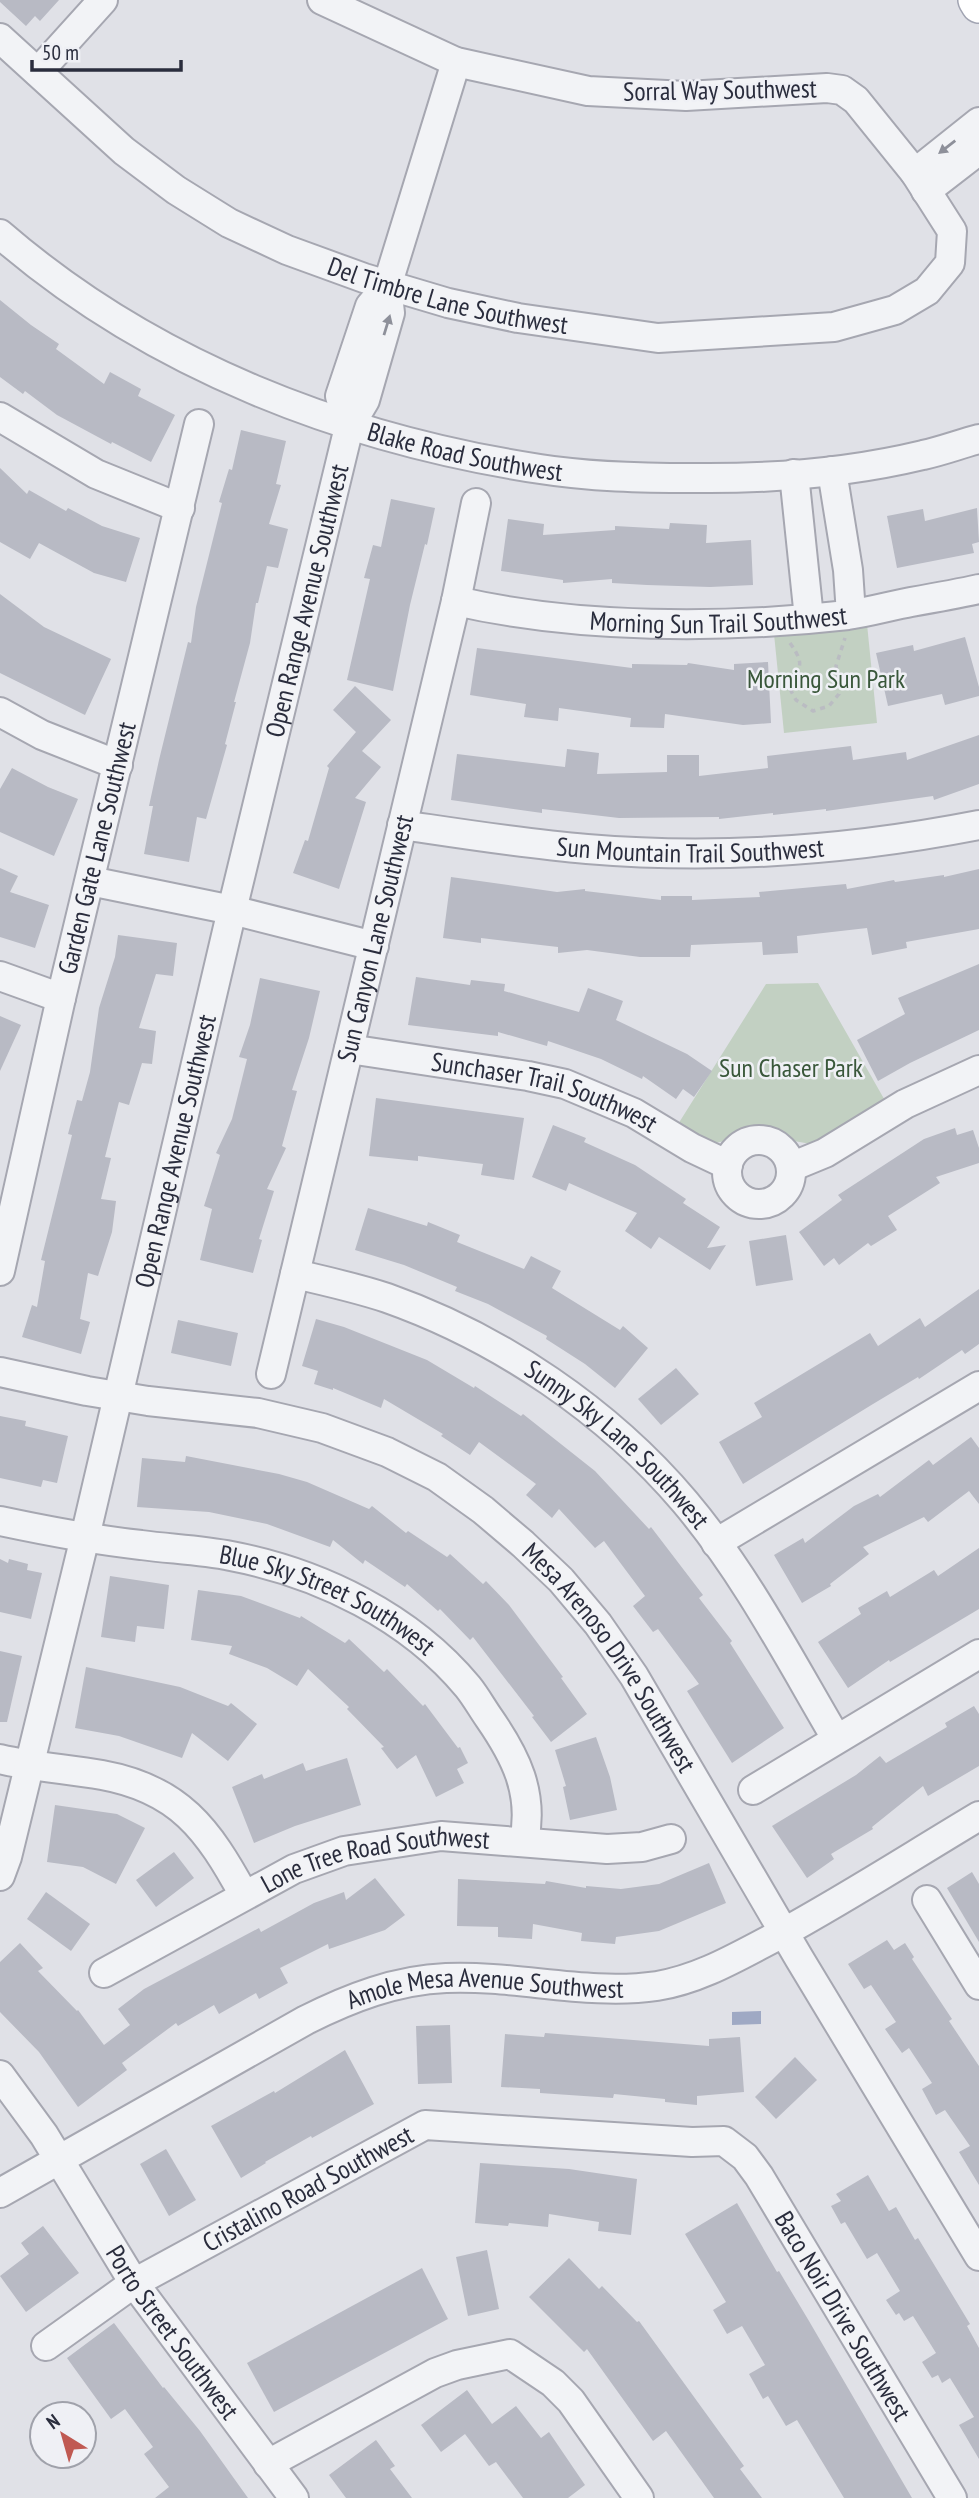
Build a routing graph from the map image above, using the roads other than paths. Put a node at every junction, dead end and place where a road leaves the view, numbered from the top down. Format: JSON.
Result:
{"nodes":[{"id":1,"x":103,"y":0,"type":"edge"},
{"id":2,"x":322,"y":0,"type":"edge"},
{"id":3,"x":976,"y":0,"type":"edge"},
{"id":4,"x":979,"y":5,"type":"edge"},
{"id":5,"x":0,"y":38,"type":"edge"},
{"id":6,"x":457,"y":62,"type":"junction"},
{"id":7,"x":38,"y":72,"type":"junction"},
{"id":8,"x":979,"y":122,"type":"edge"},
{"id":9,"x":979,"y":150,"type":"edge"},
{"id":10,"x":920,"y":182,"type":"junction"},
{"id":11,"x":0,"y":234,"type":"edge"},
{"id":12,"x":387,"y":286,"type":"junction"},
{"id":13,"x":0,"y":417,"type":"edge"},
{"id":14,"x":199,"y":424,"type":"dead end"},
{"id":15,"x":349,"y":427,"type":"junction"},
{"id":16,"x":979,"y":439,"type":"edge"},
{"id":17,"x":832,"y":471,"type":"junction"},
{"id":18,"x":794,"y":474,"type":"junction"},
{"id":19,"x":476,"y":503,"type":"dead end"},
{"id":20,"x":180,"y":508,"type":"junction"},
{"id":21,"x":843,"y":545,"type":"junction"},
{"id":22,"x":801,"y":551,"type":"junction"},
{"id":23,"x":979,"y":589,"type":"edge"},
{"id":24,"x":456,"y":601,"type":"junction"},
{"id":25,"x":809,"y":618,"type":"junction"},
{"id":26,"x":848,"y":624,"type":"junction"},
{"id":27,"x":0,"y":712,"type":"edge"},
{"id":28,"x":118,"y":765,"type":"junction"},
{"id":29,"x":402,"y":825,"type":"junction"},
{"id":30,"x":979,"y":825,"type":"edge"},
{"id":31,"x":90,"y":880,"type":"junction"},
{"id":32,"x":232,"y":910,"type":"junction"},
{"id":33,"x":374,"y":946,"type":"junction"},
{"id":34,"x":0,"y":976,"type":"edge"},
{"id":35,"x":61,"y":998,"type":"junction"},
{"id":36,"x":349,"y":1049,"type":"junction"},
{"id":37,"x":979,"y":1070,"type":"edge"},
{"id":38,"x":728,"y":1165,"type":"junction"},
{"id":39,"x":790,"y":1167,"type":"junction"},
{"id":40,"x":5,"y":1226,"type":"edge"},
{"id":41,"x":0,"y":1271,"type":"edge"},
{"id":42,"x":295,"y":1274,"type":"junction"},
{"id":43,"x":0,"y":1372,"type":"edge"},
{"id":44,"x":271,"y":1374,"type":"dead end"},
{"id":45,"x":979,"y":1386,"type":"edge"},
{"id":46,"x":118,"y":1395,"type":"junction"},
{"id":47,"x":0,"y":1521,"type":"edge"},
{"id":48,"x":85,"y":1537,"type":"junction"},
{"id":49,"x":716,"y":1543,"type":"junction"},
{"id":50,"x":979,"y":1654,"type":"edge"},
{"id":51,"x":836,"y":1738,"type":"junction"},
{"id":52,"x":0,"y":1759,"type":"edge"},
{"id":53,"x":30,"y":1764,"type":"junction"},
{"id":54,"x":753,"y":1790,"type":"dead end"},
{"id":55,"x":979,"y":1816,"type":"edge"},
{"id":56,"x":671,"y":1839,"type":"dead end"},
{"id":57,"x":524,"y":1841,"type":"junction"},
{"id":58,"x":0,"y":1876,"type":"edge"},
{"id":59,"x":244,"y":1895,"type":"junction"},
{"id":60,"x":927,"y":1900,"type":"dead end"},
{"id":61,"x":784,"y":1932,"type":"junction"},
{"id":62,"x":104,"y":1973,"type":"dead end"},
{"id":63,"x":979,"y":1984,"type":"edge"},
{"id":64,"x":0,"y":2075,"type":"edge"},
{"id":65,"x":724,"y":2141,"type":"joint"},
{"id":66,"x":58,"y":2159,"type":"junction"},
{"id":67,"x":0,"y":2193,"type":"edge"},
{"id":68,"x":979,"y":2256,"type":"edge"},
{"id":69,"x":134,"y":2283,"type":"junction"},
{"id":70,"x":46,"y":2346,"type":"dead end"},
{"id":71,"x":268,"y":2464,"type":"junction"},
{"id":72,"x":294,"y":2498,"type":"edge"},
{"id":73,"x":639,"y":2498,"type":"edge"},
{"id":74,"x":952,"y":2498,"type":"edge"}],
"edges":[{"from":1,"to":7,"type":"street"},
{"from":2,"to":6,"type":"street","name":"Sorral Way Southwest"},
{"from":3,"to":4,"type":"main road"},
{"from":5,"to":7,"type":"street","name":"Del Timbre Lane Southwest"},
{"from":6,"to":10,"type":"street","name":"Sorral Way Southwest"},
{"from":6,"to":12,"type":"street","name":"Open Range Avenue Southwest"},
{"from":7,"to":12,"type":"street","name":"Del Timbre Lane Southwest"},
{"from":8,"to":10,"type":"street","one_way":true},
{"from":9,"to":10,"type":"street"},
{"from":10,"to":12,"type":"street","name":"Del Timbre Lane Southwest"},
{"from":11,"to":15,"type":"street","name":"Blake Road Southwest"},
{"from":12,"to":15,"type":"street","name":"Open Range Avenue Southwest"},
{"from":13,"to":20,"type":"street"},
{"from":14,"to":20,"type":"street","name":"Garden Gate Lane Southwest"},
{"from":15,"to":18,"type":"street","name":"Blake Road Southwest"},
{"from":15,"to":32,"type":"street","name":"Open Range Avenue Southwest"},
{"from":16,"to":17,"type":"street","name":"Blake Road Southwest"},
{"from":17,"to":18,"type":"street","name":"Blake Road Southwest"},
{"from":17,"to":21,"type":"street"},
{"from":18,"to":22,"type":"street"},
{"from":19,"to":24,"type":"street","name":"Sun Canyon Lane Southwest"},
{"from":20,"to":28,"type":"street","name":"Garden Gate Lane Southwest"},
{"from":21,"to":22,"type":"street"},
{"from":21,"to":26,"type":"street"},
{"from":22,"to":25,"type":"street"},
{"from":23,"to":26,"type":"street","name":"Morning Sun Trail Southwest"},
{"from":24,"to":25,"type":"street","name":"Morning Sun Trail Southwest"},
{"from":24,"to":29,"type":"street","name":"Sun Canyon Lane Southwest"},
{"from":25,"to":26,"type":"street","name":"Morning Sun Trail Southwest"},
{"from":27,"to":28,"type":"street"},
{"from":28,"to":31,"type":"street","name":"Garden Gate Lane Southwest"},
{"from":29,"to":30,"type":"street","name":"Sun Mountain Trail Southwest"},
{"from":29,"to":33,"type":"street","name":"Sun Canyon Lane Southwest"},
{"from":31,"to":32,"type":"street"},
{"from":31,"to":35,"type":"street","name":"Garden Gate Lane Southwest"},
{"from":32,"to":33,"type":"street"},
{"from":32,"to":46,"type":"street","name":"Open Range Avenue Southwest"},
{"from":33,"to":36,"type":"street","name":"Sun Canyon Lane Southwest"},
{"from":34,"to":35,"type":"street"},
{"from":35,"to":40,"type":"street","name":"Garden Gate Lane Southwest"},
{"from":36,"to":38,"type":"street","name":"Sunchaser Trail Southwest"},
{"from":36,"to":42,"type":"street","name":"Sun Canyon Lane Southwest"},
{"from":37,"to":39,"type":"street"},
{"from":38,"to":39,"type":"street"},
{"from":38,"to":39,"type":"street"},
{"from":40,"to":41,"type":"street","name":"Garden Gate Lane Southwest"},
{"from":42,"to":44,"type":"street","name":"Sun Canyon Lane Southwest"},
{"from":42,"to":49,"type":"street","name":"Sunny Sky Lane Southwest"},
{"from":43,"to":46,"type":"street","name":"Mesa Arenoso Drive Southwest"},
{"from":45,"to":49,"type":"street"},
{"from":46,"to":48,"type":"street","name":"Open Range Avenue Southwest"},
{"from":46,"to":61,"type":"street","name":"Mesa Arenoso Drive Southwest"},
{"from":47,"to":48,"type":"street","name":"Blue Sky Street Southwest"},
{"from":48,"to":53,"type":"street","name":"Open Range Avenue Southwest"},
{"from":48,"to":57,"type":"street","name":"Blue Sky Street Southwest"},
{"from":49,"to":51,"type":"street","name":"Sunny Sky Lane Southwest"},
{"from":50,"to":51,"type":"street"},
{"from":51,"to":54,"type":"street"},
{"from":52,"to":53,"type":"street"},
{"from":53,"to":58,"type":"street","name":"Open Range Avenue Southwest"},
{"from":53,"to":59,"type":"street"},
{"from":55,"to":61,"type":"street","name":"Amole Mesa Avenue Southwest"},
{"from":56,"to":57,"type":"street","name":"Lone Tree Road Southwest"},
{"from":57,"to":59,"type":"street","name":"Lone Tree Road Southwest"},
{"from":59,"to":62,"type":"street","name":"Lone Tree Road Southwest"},
{"from":60,"to":63,"type":"street"},
{"from":61,"to":66,"type":"street","name":"Amole Mesa Avenue Southwest"},
{"from":61,"to":68,"type":"street","name":"Mesa Arenoso Drive Southwest"},
{"from":64,"to":66,"type":"street","name":"Porto Street Southwest"},
{"from":65,"to":69,"type":"street","name":"Cristalino Road Southwest"},
{"from":65,"to":74,"type":"street","name":"Baco Noir Drive Southwest"},
{"from":66,"to":67,"type":"street","name":"Amole Mesa Avenue Southwest"},
{"from":66,"to":69,"type":"street","name":"Porto Street Southwest"},
{"from":69,"to":70,"type":"street","name":"Cristalino Road Southwest"},
{"from":69,"to":71,"type":"street","name":"Porto Street Southwest"},
{"from":71,"to":72,"type":"street","name":"Porto Street Southwest"},
{"from":71,"to":73,"type":"street"}]}
